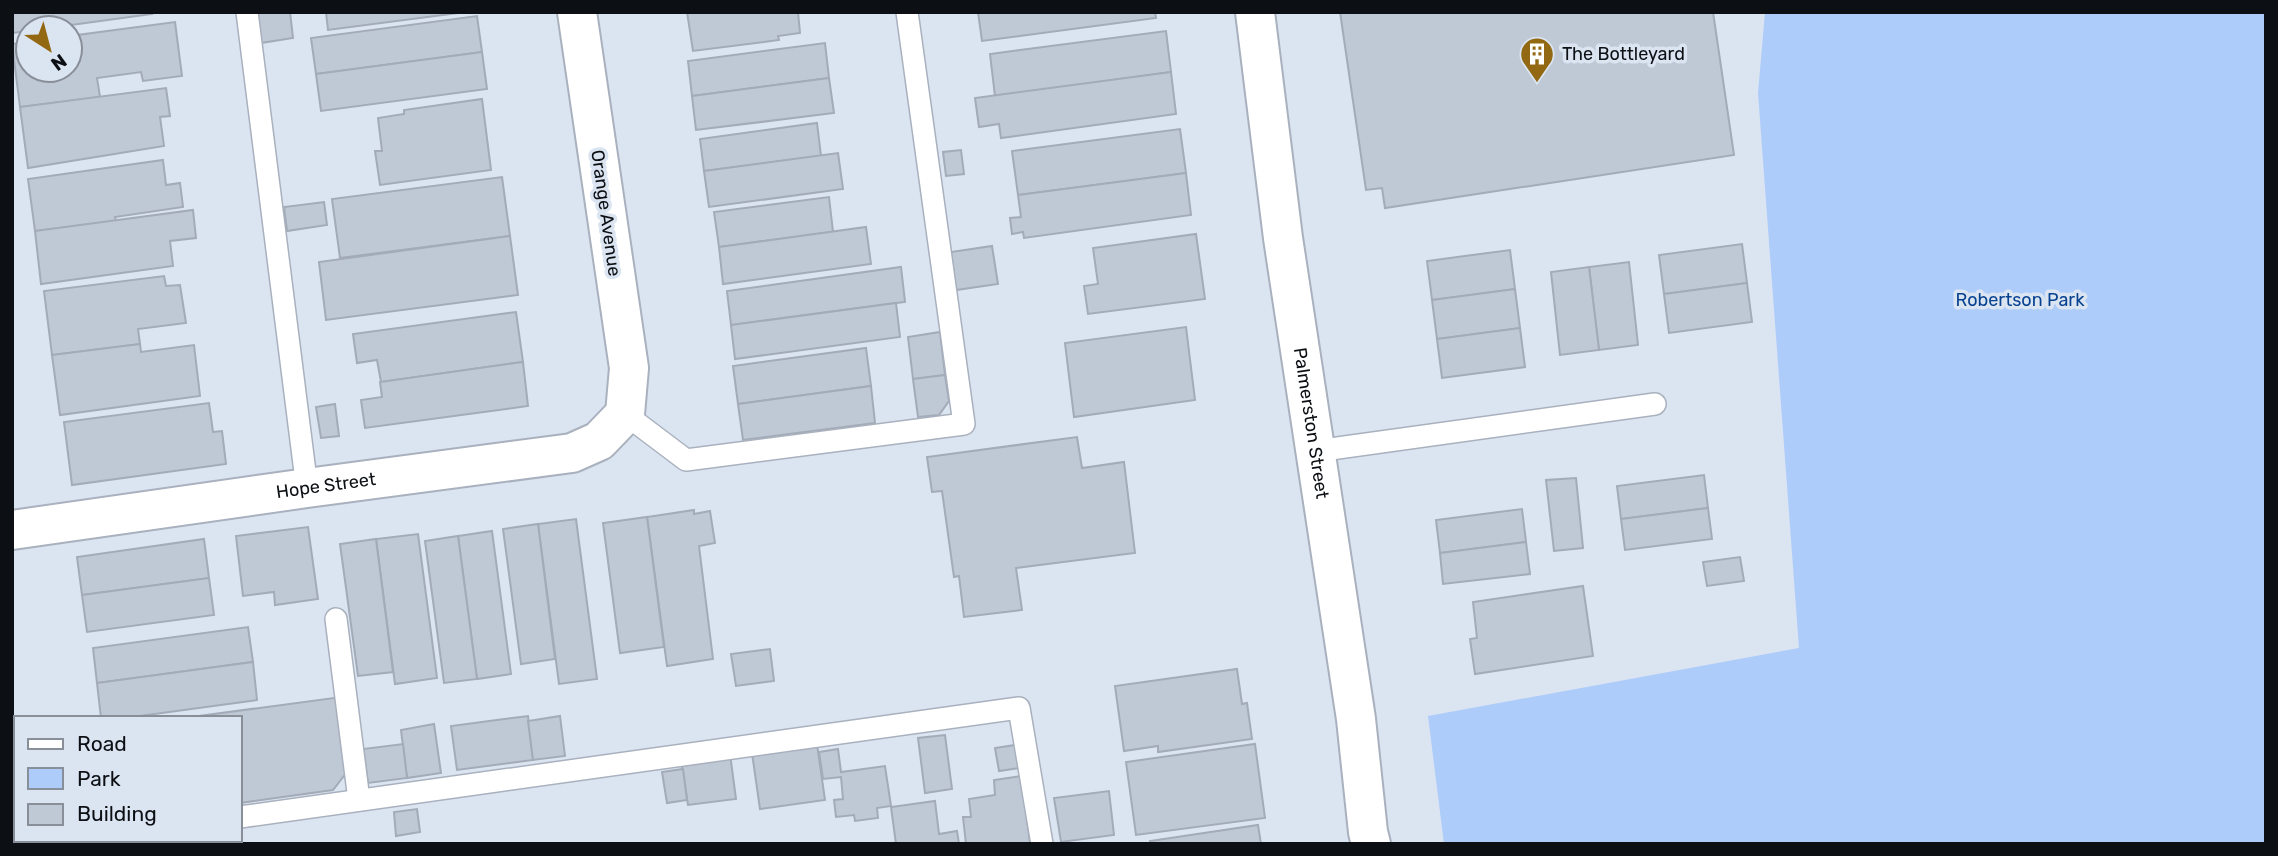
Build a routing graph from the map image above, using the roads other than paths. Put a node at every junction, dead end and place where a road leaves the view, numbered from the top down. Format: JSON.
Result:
{"nodes":[{"id":1,"x":247,"y":12,"type":"edge"},
{"id":2,"x":577,"y":12,"type":"edge"},
{"id":3,"x":907,"y":12,"type":"edge"},
{"id":4,"x":1255,"y":12,"type":"edge"},
{"id":5,"x":1655,"y":404,"type":"dead end"},
{"id":6,"x":625,"y":414,"type":"junction"},
{"id":7,"x":1316,"y":451,"type":"junction"},
{"id":8,"x":307,"y":488,"type":"junction"},
{"id":9,"x":12,"y":530,"type":"edge"},
{"id":10,"x":336,"y":619,"type":"dead end"},
{"id":11,"x":359,"y":800,"type":"junction"},
{"id":12,"x":242,"y":817,"type":"edge"},
{"id":13,"x":1369,"y":840,"type":"edge"},
{"id":14,"x":1042,"y":844,"type":"edge"}],
"edges":[{"from":1,"to":8,"type":"lane"},
{"from":2,"to":6,"type":"street","name":"Orange Avenue"},
{"from":3,"to":6,"type":"lane"},
{"from":4,"to":7,"type":"street","name":"Palmerston Street"},
{"from":5,"to":7,"type":"lane"},
{"from":6,"to":8,"type":"street","name":"Hope Street"},
{"from":7,"to":13,"type":"street","name":"Palmerston Street"},
{"from":8,"to":9,"type":"street","name":"Hope Street"},
{"from":10,"to":11,"type":"lane"},
{"from":11,"to":12,"type":"lane"},
{"from":11,"to":14,"type":"lane"}]}
